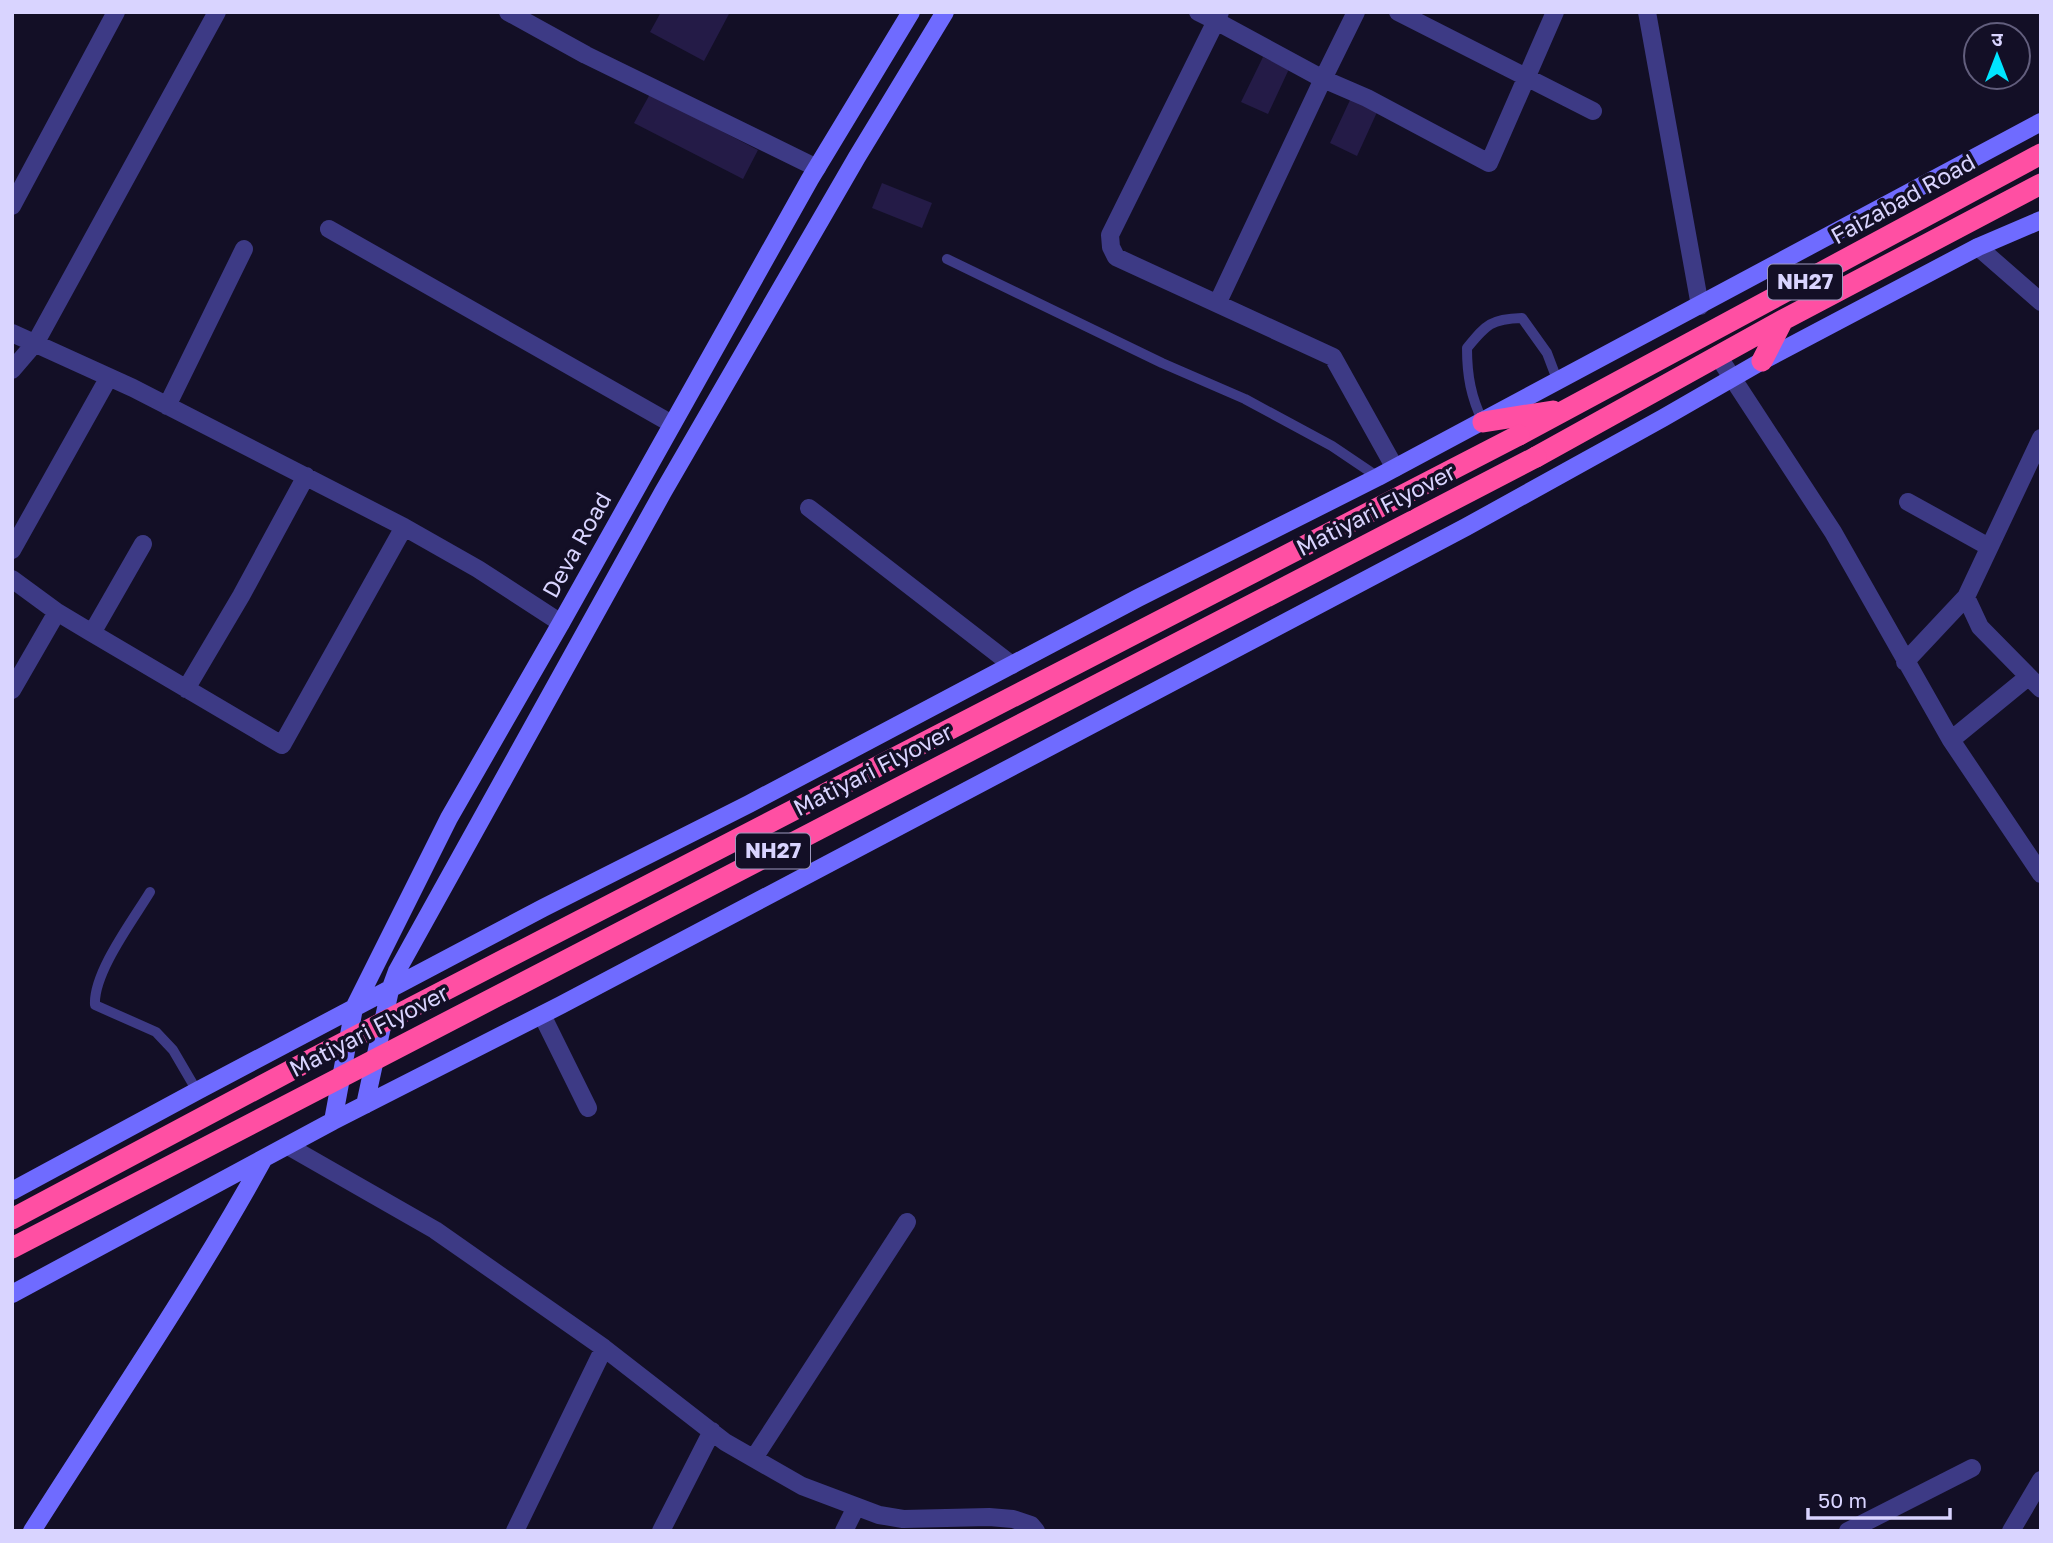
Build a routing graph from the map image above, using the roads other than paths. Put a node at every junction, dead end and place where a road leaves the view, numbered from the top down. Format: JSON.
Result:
{"nodes":[{"id":1,"x":116,"y":12,"type":"edge"},
{"id":2,"x":218,"y":12,"type":"edge"},
{"id":3,"x":508,"y":12,"type":"edge"},
{"id":4,"x":911,"y":12,"type":"edge"},
{"id":5,"x":945,"y":12,"type":"edge"},
{"id":6,"x":1198,"y":12,"type":"edge"},
{"id":7,"x":1356,"y":12,"type":"edge"},
{"id":8,"x":1398,"y":12,"type":"edge"},
{"id":9,"x":1555,"y":12,"type":"edge"},
{"id":10,"x":1647,"y":12,"type":"edge"},
{"id":11,"x":1218,"y":17,"type":"edge"},
{"id":12,"x":1526,"y":78,"type":"junction"},
{"id":13,"x":1323,"y":79,"type":"junction"},
{"id":14,"x":1593,"y":111,"type":"dead end"},
{"id":15,"x":2041,"y":121,"type":"edge"},
{"id":16,"x":2041,"y":154,"type":"edge"},
{"id":17,"x":817,"y":168,"type":"junction"},
{"id":18,"x":2041,"y":184,"type":"edge"},
{"id":19,"x":12,"y":206,"type":"edge"},
{"id":20,"x":2041,"y":220,"type":"edge"},
{"id":21,"x":329,"y":229,"type":"dead end"},
{"id":22,"x":1978,"y":247,"type":"junction"},
{"id":23,"x":244,"y":249,"type":"dead end"},
{"id":24,"x":947,"y":259,"type":"dead end"},
{"id":25,"x":1218,"y":302,"type":"junction"},
{"id":26,"x":2041,"y":302,"type":"edge"},
{"id":27,"x":1700,"y":306,"type":"junction"},
{"id":28,"x":1783,"y":320,"type":"junction"},
{"id":29,"x":12,"y":332,"type":"edge"},
{"id":30,"x":36,"y":342,"type":"junction"},
{"id":31,"x":1718,"y":356,"type":"junction"},
{"id":32,"x":1762,"y":361,"type":"junction"},
{"id":33,"x":12,"y":370,"type":"edge"},
{"id":34,"x":109,"y":377,"type":"junction"},
{"id":35,"x":1733,"y":377,"type":"junction"},
{"id":36,"x":1558,"y":382,"type":"junction"},
{"id":37,"x":167,"y":405,"type":"junction"},
{"id":38,"x":1569,"y":408,"type":"junction"},
{"id":39,"x":1483,"y":422,"type":"junction"},
{"id":40,"x":672,"y":424,"type":"junction"},
{"id":41,"x":2041,"y":438,"type":"edge"},
{"id":42,"x":1387,"y":473,"type":"junction"},
{"id":43,"x":306,"y":477,"type":"junction"},
{"id":44,"x":1908,"y":502,"type":"dead end"},
{"id":45,"x":809,"y":508,"type":"dead end"},
{"id":46,"x":404,"y":527,"type":"junction"},
{"id":47,"x":143,"y":544,"type":"dead end"},
{"id":48,"x":1989,"y":547,"type":"junction"},
{"id":49,"x":12,"y":550,"type":"edge"},
{"id":50,"x":12,"y":579,"type":"edge"},
{"id":51,"x":1966,"y":597,"type":"junction"},
{"id":52,"x":57,"y":612,"type":"junction"},
{"id":53,"x":561,"y":623,"type":"junction"},
{"id":54,"x":92,"y":633,"type":"junction"},
{"id":55,"x":1905,"y":662,"type":"junction"},
{"id":56,"x":1012,"y":665,"type":"junction"},
{"id":57,"x":2034,"y":683,"type":"edge"},
{"id":58,"x":186,"y":689,"type":"junction"},
{"id":59,"x":12,"y":690,"type":"edge"},
{"id":60,"x":1951,"y":740,"type":"junction"},
{"id":61,"x":2041,"y":874,"type":"edge"},
{"id":62,"x":150,"y":892,"type":"dead end"},
{"id":63,"x":390,"y":990,"type":"junction"},
{"id":64,"x":354,"y":1008,"type":"junction"},
{"id":65,"x":542,"y":1015,"type":"junction"},
{"id":66,"x":197,"y":1091,"type":"junction"},
{"id":67,"x":365,"y":1105,"type":"junction"},
{"id":68,"x":588,"y":1108,"type":"dead end"},
{"id":69,"x":333,"y":1121,"type":"junction"},
{"id":70,"x":288,"y":1146,"type":"junction"},
{"id":71,"x":263,"y":1160,"type":"junction"},
{"id":72,"x":12,"y":1191,"type":"edge"},
{"id":73,"x":12,"y":1219,"type":"edge"},
{"id":74,"x":907,"y":1222,"type":"dead end"},
{"id":75,"x":12,"y":1248,"type":"edge"},
{"id":76,"x":12,"y":1294,"type":"edge"},
{"id":77,"x":604,"y":1348,"type":"junction"},
{"id":78,"x":712,"y":1432,"type":"junction"},
{"id":79,"x":754,"y":1458,"type":"junction"},
{"id":80,"x":1972,"y":1468,"type":"dead end"},
{"id":81,"x":2041,"y":1480,"type":"edge"},
{"id":82,"x":856,"y":1507,"type":"junction"},
{"id":83,"x":1866,"y":1525,"type":"edge"},
{"id":84,"x":32,"y":1531,"type":"edge"},
{"id":85,"x":515,"y":1531,"type":"edge"},
{"id":86,"x":661,"y":1531,"type":"edge"},
{"id":87,"x":844,"y":1531,"type":"edge"},
{"id":88,"x":1036,"y":1531,"type":"edge"},
{"id":89,"x":1848,"y":1531,"type":"edge"},
{"id":90,"x":2011,"y":1531,"type":"edge"}],
"edges":[{"from":1,"to":19,"type":"street"},
{"from":2,"to":30,"type":"street"},
{"from":3,"to":17,"type":"street"},
{"from":4,"to":17,"type":"street","name":"Deva Road"},
{"from":5,"to":63,"type":"street"},
{"from":6,"to":11,"type":"street"},
{"from":7,"to":13,"type":"street"},
{"from":8,"to":12,"type":"street"},
{"from":9,"to":12,"type":"street"},
{"from":10,"to":27,"type":"street"},
{"from":11,"to":13,"type":"street"},
{"from":11,"to":25,"type":"street"},
{"from":12,"to":13,"type":"street"},
{"from":12,"to":14,"type":"street"},
{"from":13,"to":25,"type":"street"},
{"from":15,"to":27,"type":"street"},
{"from":16,"to":38,"type":"highway","name":"Faizabad Road","number":"NH27"},
{"from":17,"to":40,"type":"street","name":"Deva Road"},
{"from":18,"to":28,"type":"highway","number":"NH27"},
{"from":20,"to":22,"type":"street"},
{"from":21,"to":40,"type":"street"},
{"from":22,"to":26,"type":"street"},
{"from":22,"to":32,"type":"street"},
{"from":23,"to":37,"type":"street"},
{"from":24,"to":42,"type":"lane"},
{"from":25,"to":42,"type":"street"},
{"from":27,"to":36,"type":"street"},
{"from":28,"to":31,"type":"highway","number":"NH27"},
{"from":28,"to":32,"type":"highway"},
{"from":29,"to":30,"type":"street"},
{"from":30,"to":33,"type":"street"},
{"from":30,"to":34,"type":"street"},
{"from":31,"to":35,"type":"street"},
{"from":31,"to":75,"type":"highway","name":"Matiyari Flyover","number":"NH27","bridge":true},
{"from":32,"to":35,"type":"street"},
{"from":34,"to":37,"type":"street"},
{"from":34,"to":49,"type":"street"},
{"from":35,"to":55,"type":"street"},
{"from":35,"to":65,"type":"street"},
{"from":36,"to":39,"type":"street"},
{"from":36,"to":39,"type":"lane"},
{"from":37,"to":43,"type":"street"},
{"from":38,"to":39,"type":"highway"},
{"from":38,"to":73,"type":"highway","name":"Matiyari Flyover","number":"NH27","bridge":true},
{"from":39,"to":42,"type":"street"},
{"from":40,"to":53,"type":"street","name":"Deva Road"},
{"from":41,"to":48,"type":"street"},
{"from":42,"to":56,"type":"street"},
{"from":43,"to":46,"type":"street"},
{"from":43,"to":58,"type":"street"},
{"from":44,"to":48,"type":"street"},
{"from":45,"to":56,"type":"street"},
{"from":46,"to":53,"type":"street"},
{"from":46,"to":58,"type":"street"},
{"from":47,"to":54,"type":"street"},
{"from":48,"to":51,"type":"street"},
{"from":50,"to":52,"type":"street"},
{"from":51,"to":55,"type":"street"},
{"from":51,"to":57,"type":"street"},
{"from":52,"to":54,"type":"street"},
{"from":52,"to":59,"type":"street"},
{"from":53,"to":64,"type":"street","name":"Deva Road"},
{"from":54,"to":58,"type":"street"},
{"from":55,"to":60,"type":"street"},
{"from":56,"to":63,"type":"street"},
{"from":57,"to":60,"type":"street"},
{"from":60,"to":61,"type":"street"},
{"from":62,"to":66,"type":"lane"},
{"from":63,"to":64,"type":"street"},
{"from":63,"to":67,"type":"street"},
{"from":64,"to":66,"type":"street"},
{"from":64,"to":69,"type":"street","name":"Deva Road"},
{"from":65,"to":67,"type":"street"},
{"from":65,"to":68,"type":"street"},
{"from":66,"to":72,"type":"street"},
{"from":67,"to":69,"type":"street"},
{"from":69,"to":70,"type":"street"},
{"from":70,"to":71,"type":"street"},
{"from":70,"to":77,"type":"street"},
{"from":71,"to":76,"type":"street"},
{"from":71,"to":84,"type":"street"},
{"from":74,"to":79,"type":"street"},
{"from":77,"to":78,"type":"street"},
{"from":77,"to":85,"type":"street"},
{"from":78,"to":79,"type":"street"},
{"from":78,"to":86,"type":"street"},
{"from":79,"to":82,"type":"street"},
{"from":80,"to":83,"type":"street"},
{"from":81,"to":90,"type":"street"},
{"from":82,"to":87,"type":"street"},
{"from":82,"to":88,"type":"street"},
{"from":83,"to":89,"type":"street"}]}
